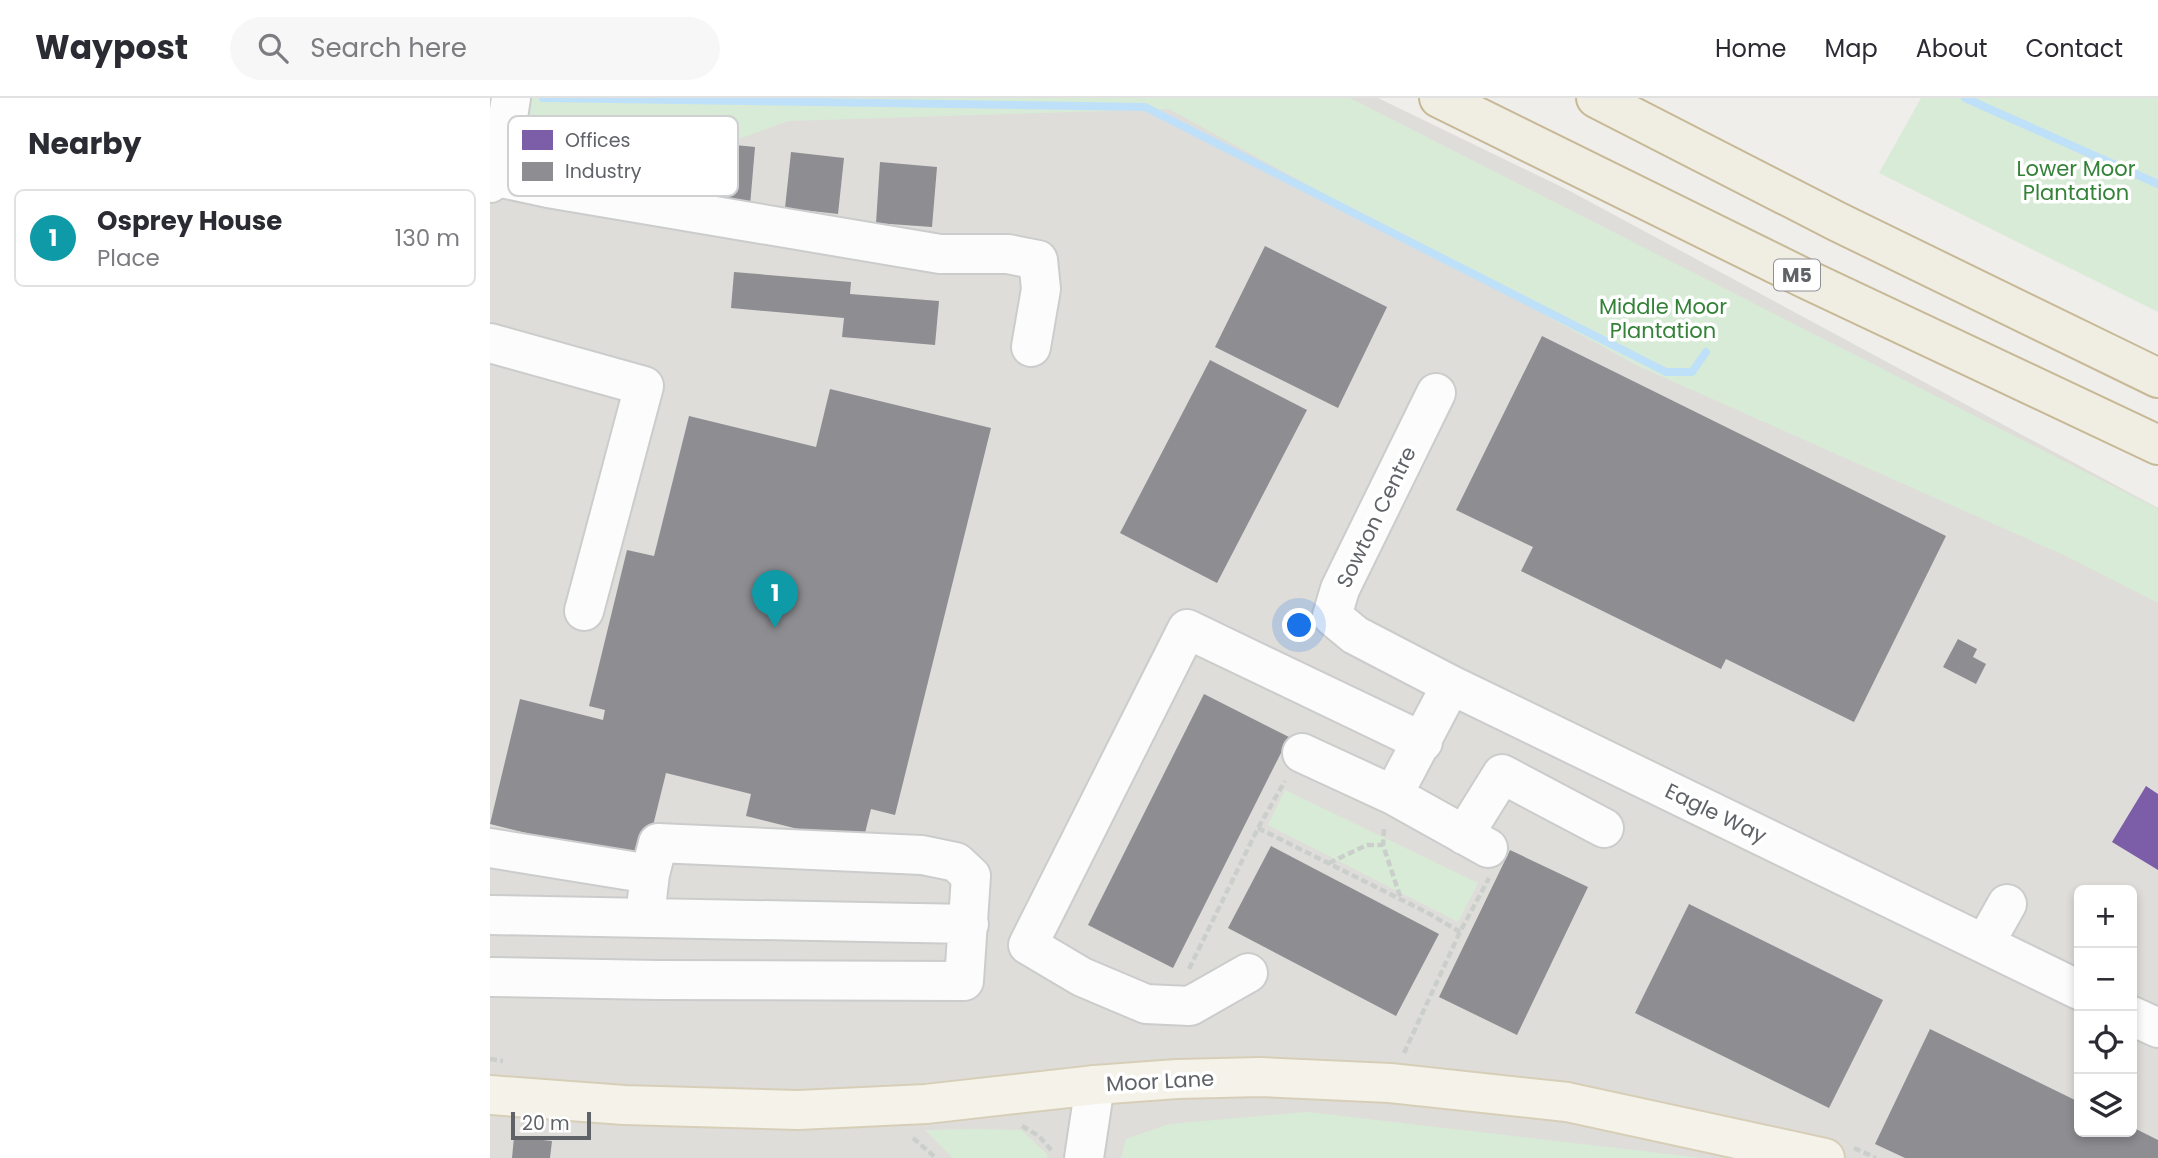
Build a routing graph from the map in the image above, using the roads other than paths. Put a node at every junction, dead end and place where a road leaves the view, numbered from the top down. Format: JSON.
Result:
{"nodes":[{"id":1,"x":511,"y":98,"type":"edge"},
{"id":2,"x":1439,"y":98,"type":"edge"},
{"id":3,"x":1596,"y":98,"type":"edge"},
{"id":4,"x":508,"y":116,"type":"edge"},
{"id":5,"x":508,"y":117,"type":"edge"},
{"id":6,"x":491,"y":180,"type":"edge"},
{"id":7,"x":596,"y":196,"type":"edge"},
{"id":8,"x":490,"y":343,"type":"edge"},
{"id":9,"x":1031,"y":347,"type":"dead end"},
{"id":10,"x":2158,"y":378,"type":"edge"},
{"id":11,"x":1436,"y":393,"type":"dead end"},
{"id":12,"x":2158,"y":445,"type":"edge"},
{"id":13,"x":584,"y":611,"type":"dead end"},
{"id":14,"x":1354,"y":635,"type":"joint"},
{"id":15,"x":1451,"y":685,"type":"junction"},
{"id":16,"x":1423,"y":742,"type":"junction"},
{"id":17,"x":1301,"y":752,"type":"road end"},
{"id":18,"x":1388,"y":812,"type":"junction"},
{"id":19,"x":1604,"y":828,"type":"dead end"},
{"id":20,"x":490,"y":848,"type":"edge"},
{"id":21,"x":650,"y":874,"type":"junction"},
{"id":22,"x":2007,"y":904,"type":"dead end"},
{"id":23,"x":490,"y":915,"type":"edge"},
{"id":24,"x":644,"y":916,"type":"junction"},
{"id":25,"x":969,"y":924,"type":"junction"},
{"id":26,"x":1985,"y":943,"type":"junction"},
{"id":27,"x":1248,"y":973,"type":"dead end"},
{"id":28,"x":490,"y":977,"type":"edge"},
{"id":29,"x":2074,"y":988,"type":"edge"},
{"id":30,"x":2137,"y":1018,"type":"edge"},
{"id":31,"x":2158,"y":1028,"type":"edge"},
{"id":32,"x":1095,"y":1085,"type":"junction"},
{"id":33,"x":490,"y":1095,"type":"edge"},
{"id":34,"x":1084,"y":1158,"type":"edge"},
{"id":35,"x":1825,"y":1158,"type":"edge"}],
"edges":[{"from":1,"to":4,"type":"street"},
{"from":2,"to":12,"type":"highway","number":"M5"},
{"from":3,"to":10,"type":"highway"},
{"from":5,"to":6,"type":"street"},
{"from":7,"to":9,"type":"street"},
{"from":8,"to":13,"type":"street"},
{"from":11,"to":14,"type":"street","name":"Sowton Centre"},
{"from":14,"to":15,"type":"street","name":"Eagle Way"},
{"from":15,"to":16,"type":"street"},
{"from":15,"to":26,"type":"street","name":"Eagle Way"},
{"from":16,"to":18,"type":"street"},
{"from":16,"to":27,"type":"street"},
{"from":17,"to":18,"type":"street"},
{"from":18,"to":19,"type":"street"},
{"from":20,"to":21,"type":"street"},
{"from":21,"to":24,"type":"street"},
{"from":21,"to":25,"type":"street"},
{"from":22,"to":26,"type":"street"},
{"from":23,"to":24,"type":"street"},
{"from":24,"to":25,"type":"street"},
{"from":25,"to":28,"type":"street"},
{"from":26,"to":29,"type":"street","name":"Eagle Way"},
{"from":30,"to":31,"type":"street"},
{"from":32,"to":33,"type":"main road","name":"Moor Lane"},
{"from":32,"to":34,"type":"street"},
{"from":32,"to":35,"type":"main road","name":"Moor Lane"}]}
